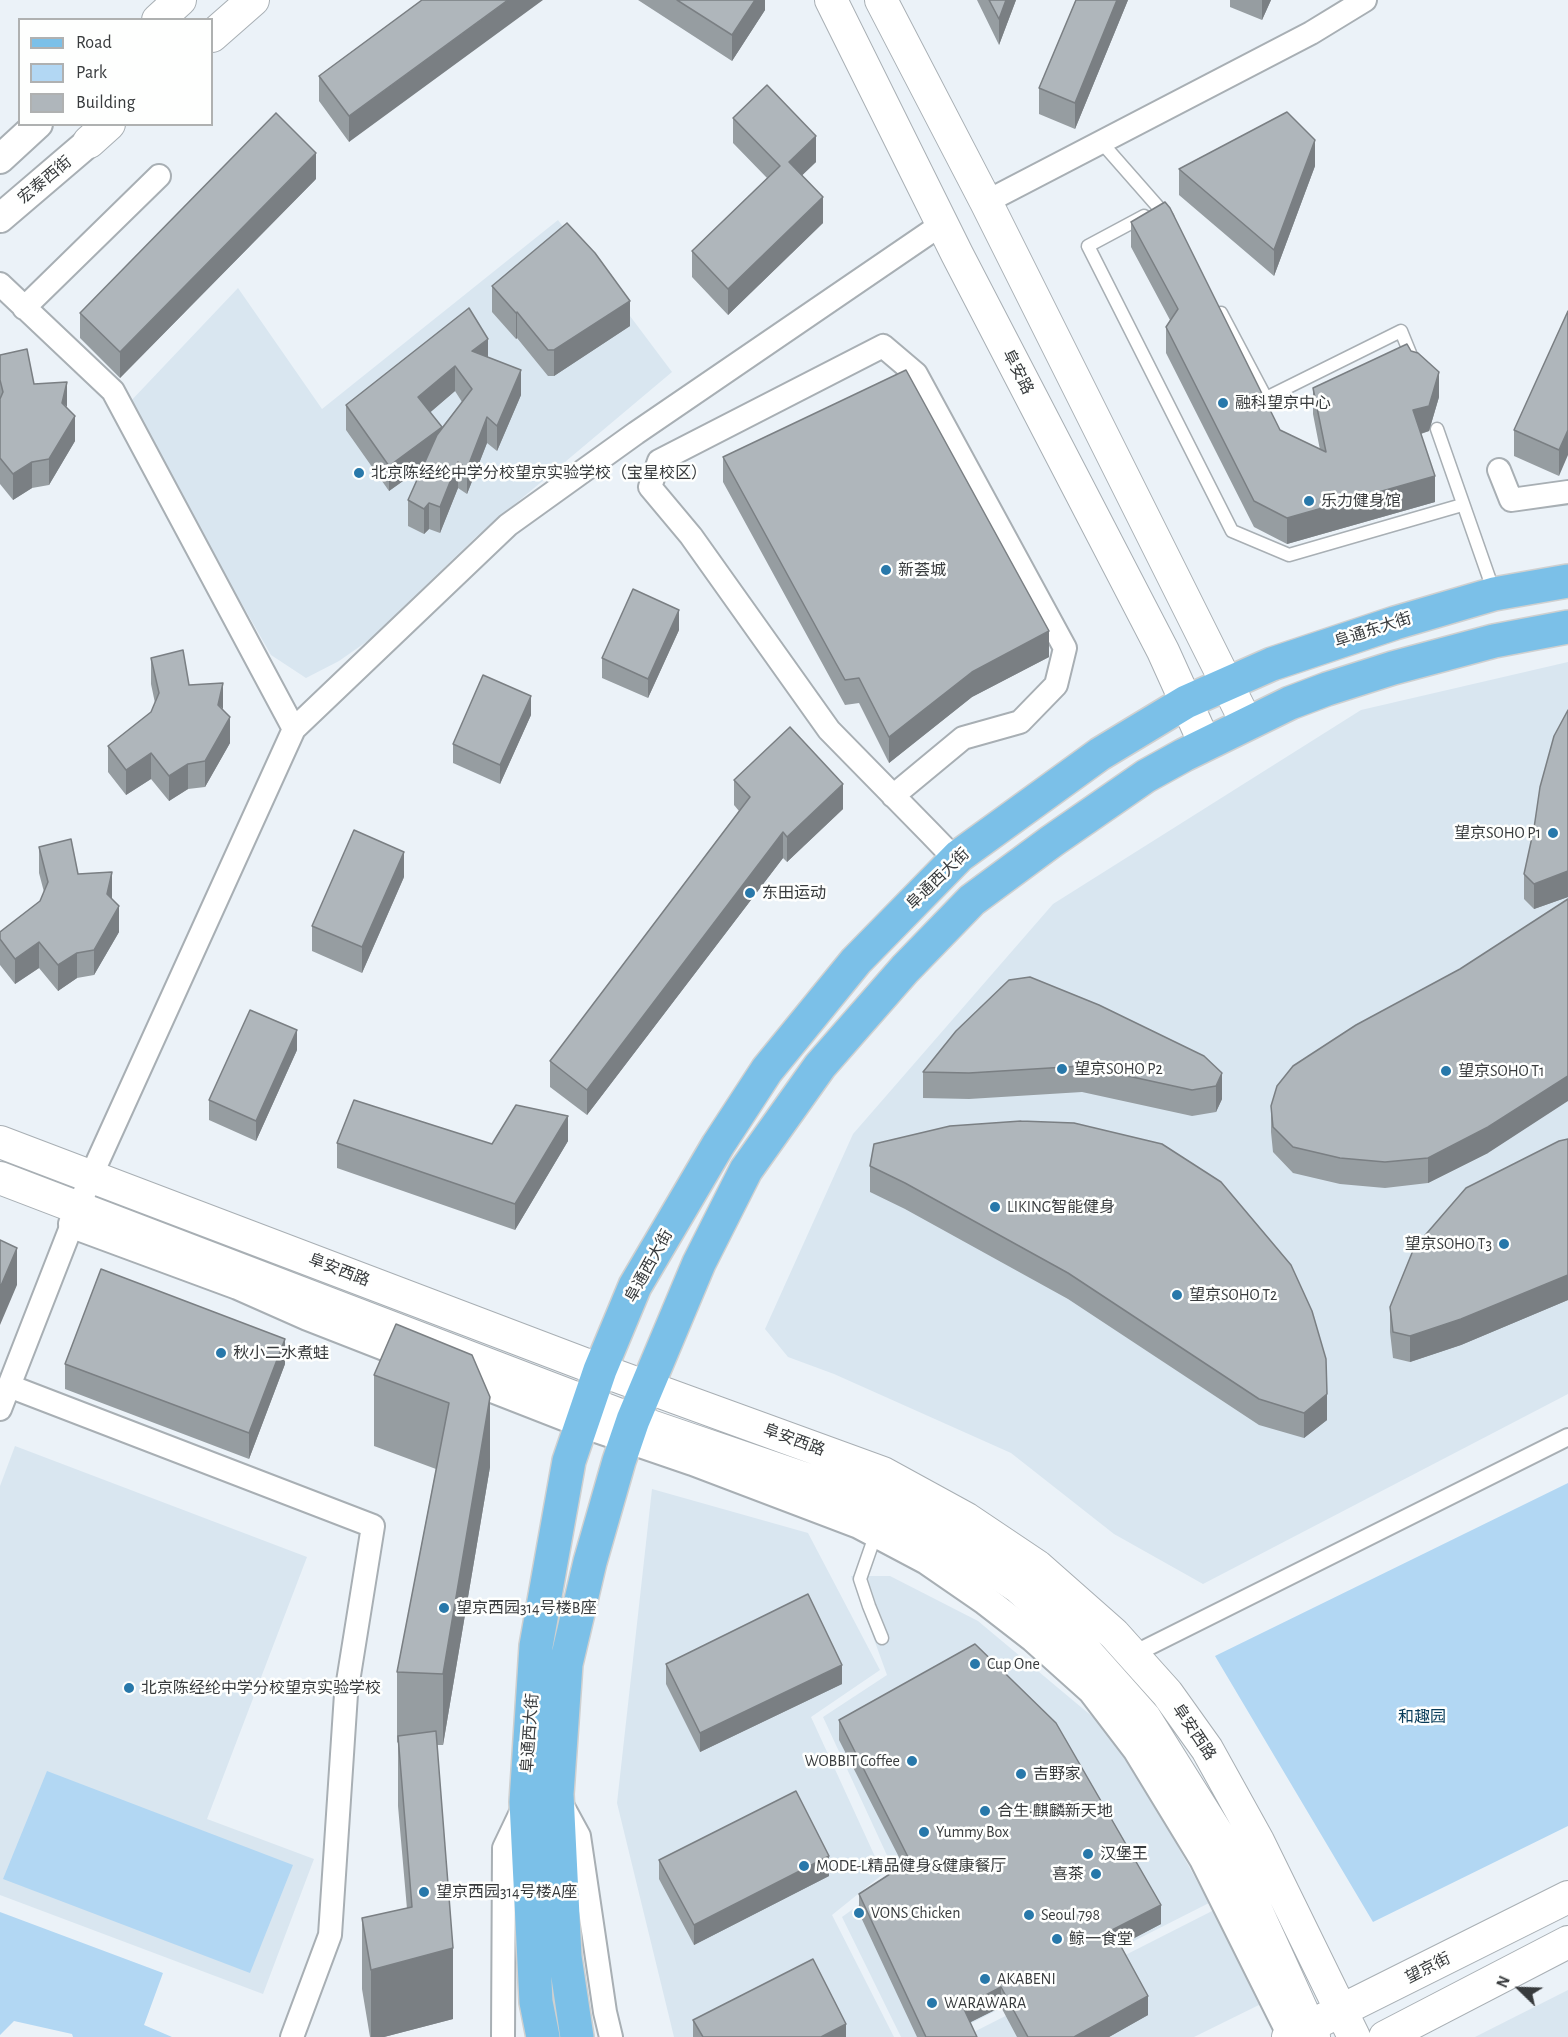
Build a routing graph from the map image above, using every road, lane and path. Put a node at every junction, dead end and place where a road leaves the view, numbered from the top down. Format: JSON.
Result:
{"nodes":[{"id":1,"x":180,"y":0,"type":"edge"},
{"id":2,"x":253,"y":0,"type":"edge"},
{"id":3,"x":831,"y":0,"type":"edge"},
{"id":4,"x":881,"y":0,"type":"edge"},
{"id":5,"x":1365,"y":0,"type":"edge"},
{"id":6,"x":160,"y":18,"type":"edge"},
{"id":7,"x":213,"y":35,"type":"edge"},
{"id":8,"x":36,"y":126,"type":"edge"},
{"id":9,"x":99,"y":133,"type":"edge"},
{"id":10,"x":1102,"y":143,"type":"junction"},
{"id":11,"x":0,"y":159,"type":"edge"},
{"id":12,"x":159,"y":176,"type":"dead end"},
{"id":13,"x":986,"y":202,"type":"junction"},
{"id":14,"x":1159,"y":208,"type":"junction"},
{"id":15,"x":0,"y":218,"type":"edge"},
{"id":16,"x":942,"y":224,"type":"junction"},
{"id":17,"x":1172,"y":224,"type":"edge"},
{"id":18,"x":0,"y":284,"type":"edge"},
{"id":19,"x":1217,"y":304,"type":"edge"},
{"id":20,"x":24,"y":308,"type":"junction"},
{"id":21,"x":1417,"y":370,"type":"edge"},
{"id":22,"x":1437,"y":429,"type":"dead end"},
{"id":23,"x":1499,"y":470,"type":"dead end"},
{"id":24,"x":1568,"y":492,"type":"edge"},
{"id":25,"x":1462,"y":505,"type":"junction"},
{"id":26,"x":1568,"y":582,"type":"edge"},
{"id":27,"x":1494,"y":594,"type":"junction"},
{"id":28,"x":1186,"y":601,"type":"junction"},
{"id":29,"x":1144,"y":615,"type":"junction"},
{"id":30,"x":1568,"y":627,"type":"edge"},
{"id":31,"x":1227,"y":683,"type":"junction"},
{"id":32,"x":1186,"y":702,"type":"junction"},
{"id":33,"x":1247,"y":724,"type":"junction"},
{"id":34,"x":294,"y":729,"type":"junction"},
{"id":35,"x":1205,"y":744,"type":"junction"},
{"id":36,"x":893,"y":796,"type":"junction"},
{"id":37,"x":956,"y":860,"type":"junction"},
{"id":38,"x":0,"y":1142,"type":"edge"},
{"id":39,"x":91,"y":1176,"type":"junction"},
{"id":40,"x":0,"y":1178,"type":"edge"},
{"id":41,"x":76,"y":1216,"type":"junction"},
{"id":42,"x":600,"y":1370,"type":"junction"},
{"id":43,"x":9,"y":1386,"type":"junction"},
{"id":44,"x":647,"y":1386,"type":"junction"},
{"id":45,"x":0,"y":1409,"type":"edge"},
{"id":46,"x":586,"y":1413,"type":"junction"},
{"id":47,"x":630,"y":1429,"type":"junction"},
{"id":48,"x":1568,"y":1437,"type":"edge"},
{"id":49,"x":876,"y":1533,"type":"junction"},
{"id":50,"x":882,"y":1638,"type":"dead end"},
{"id":51,"x":1134,"y":1654,"type":"junction"},
{"id":52,"x":541,"y":1798,"type":"junction"},
{"id":53,"x":1568,"y":1898,"type":"edge"},
{"id":54,"x":1568,"y":1942,"type":"edge"},
{"id":55,"x":1347,"y":2024,"type":"edge"},
{"id":56,"x":1301,"y":2034,"type":"edge"},
{"id":57,"x":1390,"y":2036,"type":"edge"},
{"id":58,"x":292,"y":2037,"type":"edge"},
{"id":59,"x":503,"y":2037,"type":"edge"},
{"id":60,"x":543,"y":2037,"type":"edge"},
{"id":61,"x":577,"y":2037,"type":"edge"},
{"id":62,"x":611,"y":2037,"type":"edge"}],
"edges":[{"from":1,"to":6,"type":"main road"},
{"from":2,"to":7,"type":"main road"},
{"from":3,"to":16,"type":"main road","name":"阜安路"},
{"from":4,"to":13,"type":"main road"},
{"from":5,"to":10,"type":"street"},
{"from":8,"to":11,"type":"street"},
{"from":9,"to":15,"type":"street","name":"宏泰西街"},
{"from":10,"to":13,"type":"street"},
{"from":10,"to":14,"type":"lane"},
{"from":12,"to":20,"type":"street"},
{"from":13,"to":28,"type":"main road"},
{"from":14,"to":17,"type":"lane"},
{"from":14,"to":25,"type":"lane"},
{"from":16,"to":29,"type":"main road","name":"阜安路"},
{"from":16,"to":34,"type":"street"},
{"from":18,"to":20,"type":"street"},
{"from":19,"to":21,"type":"lane"},
{"from":20,"to":34,"type":"street"},
{"from":22,"to":25,"type":"lane"},
{"from":23,"to":24,"type":"street"},
{"from":25,"to":27,"type":"lane"},
{"from":26,"to":27,"type":"main road","name":"阜通东大街"},
{"from":27,"to":31,"type":"main road","name":"阜通东大街"},
{"from":28,"to":29,"type":"main road"},
{"from":28,"to":31,"type":"main road"},
{"from":29,"to":32,"type":"main road","name":"阜安路"},
{"from":30,"to":33,"type":"main road"},
{"from":31,"to":32,"type":"main road","name":"阜通东大街"},
{"from":31,"to":33,"type":"main road"},
{"from":32,"to":35,"type":"main road","name":"阜安路"},
{"from":32,"to":37,"type":"main road","name":"阜通西大街"},
{"from":33,"to":35,"type":"main road"},
{"from":34,"to":39,"type":"street"},
{"from":35,"to":44,"type":"main road","name":"阜通西大街"},
{"from":36,"to":36,"type":"street"},
{"from":36,"to":37,"type":"street"},
{"from":37,"to":42,"type":"main road","name":"阜通西大街"},
{"from":38,"to":39,"type":"main road","name":"阜安西路"},
{"from":39,"to":41,"type":"street"},
{"from":39,"to":42,"type":"main road","name":"阜安西路"},
{"from":40,"to":41,"type":"main road","name":"阜安西路"},
{"from":41,"to":43,"type":"street"},
{"from":41,"to":46,"type":"main road","name":"阜安西路"},
{"from":42,"to":44,"type":"main road","name":"阜安西路"},
{"from":42,"to":46,"type":"main road","name":"阜通西大街"},
{"from":43,"to":45,"type":"street"},
{"from":43,"to":58,"type":"street"},
{"from":44,"to":47,"type":"main road","name":"阜通西大街"},
{"from":44,"to":51,"type":"main road","name":"阜安西路"},
{"from":46,"to":47,"type":"main road","name":"阜安西路"},
{"from":46,"to":52,"type":"main road","name":"阜通西大街"},
{"from":47,"to":49,"type":"street"},
{"from":47,"to":52,"type":"main road","name":"阜通西大街"},
{"from":47,"to":56,"type":"main road","name":"阜安西路"},
{"from":48,"to":51,"type":"street"},
{"from":49,"to":50,"type":"lane"},
{"from":49,"to":56,"type":"street"},
{"from":51,"to":55,"type":"main road","name":"阜安西路"},
{"from":52,"to":59,"type":"street"},
{"from":52,"to":60,"type":"main road","name":"阜通西大街"},
{"from":52,"to":61,"type":"main road","name":"阜通西大街"},
{"from":52,"to":62,"type":"street"},
{"from":53,"to":55,"type":"main road","name":"望京街"},
{"from":54,"to":57,"type":"main road"},
{"from":55,"to":56,"type":"main road","name":"望京街"}]}
